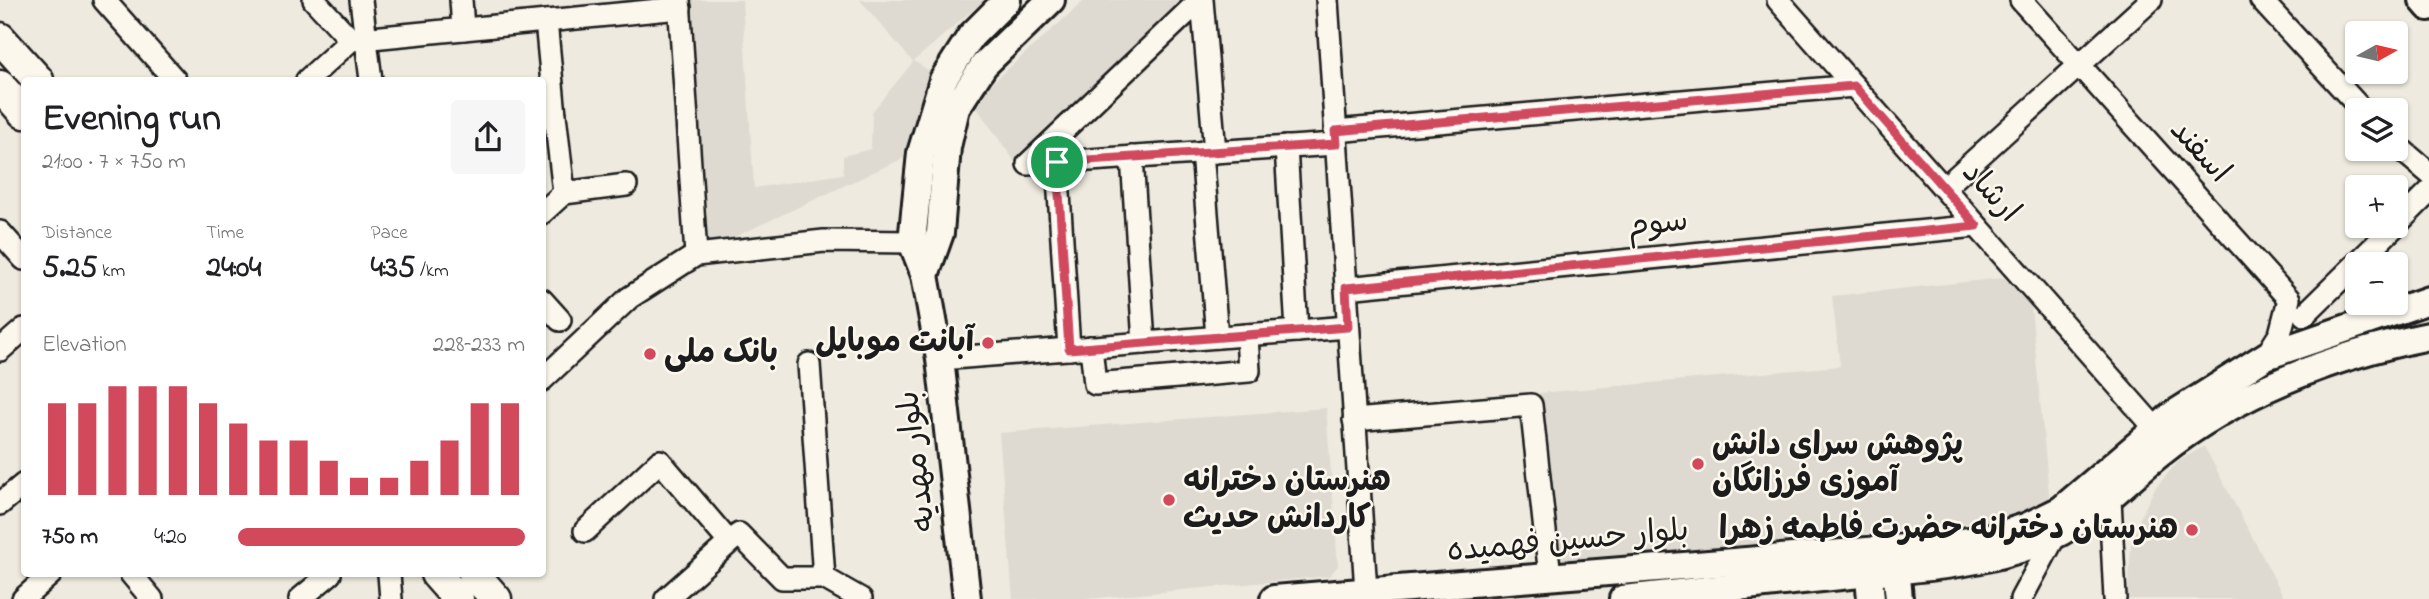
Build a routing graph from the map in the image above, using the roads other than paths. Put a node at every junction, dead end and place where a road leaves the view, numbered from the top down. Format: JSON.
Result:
{"nodes":[{"id":1,"x":104,"y":0,"type":"edge"},
{"id":2,"x":314,"y":0,"type":"edge"},
{"id":3,"x":361,"y":0,"type":"edge"},
{"id":4,"x":461,"y":0,"type":"edge"},
{"id":5,"x":1007,"y":0,"type":"edge"},
{"id":6,"x":1051,"y":0,"type":"edge"},
{"id":7,"x":1201,"y":0,"type":"edge"},
{"id":8,"x":1327,"y":0,"type":"edge"},
{"id":9,"x":1778,"y":0,"type":"edge"},
{"id":10,"x":2021,"y":0,"type":"edge"},
{"id":11,"x":2151,"y":0,"type":"edge"},
{"id":12,"x":2260,"y":0,"type":"edge"},
{"id":13,"x":2423,"y":0,"type":"edge"},
{"id":14,"x":680,"y":4,"type":"edge"},
{"id":15,"x":2429,"y":7,"type":"edge"},
{"id":16,"x":546,"y":21,"type":"junction"},
{"id":17,"x":463,"y":29,"type":"junction"},
{"id":18,"x":0,"y":38,"type":"edge"},
{"id":19,"x":358,"y":40,"type":"junction"},
{"id":20,"x":2079,"y":65,"type":"junction"},
{"id":21,"x":35,"y":77,"type":"edge"},
{"id":22,"x":172,"y":77,"type":"edge"},
{"id":23,"x":311,"y":77,"type":"edge"},
{"id":24,"x":370,"y":77,"type":"edge"},
{"id":25,"x":0,"y":86,"type":"edge"},
{"id":26,"x":1854,"y":86,"type":"junction"},
{"id":27,"x":2351,"y":98,"type":"edge"},
{"id":28,"x":21,"y":110,"type":"edge"},
{"id":29,"x":549,"y":116,"type":"edge"},
{"id":30,"x":1336,"y":137,"type":"junction"},
{"id":31,"x":1286,"y":147,"type":"junction"},
{"id":32,"x":1208,"y":152,"type":"junction"},
{"id":33,"x":2408,"y":155,"type":"edge"},
{"id":34,"x":1132,"y":157,"type":"junction"},
{"id":35,"x":1057,"y":162,"type":"junction"},
{"id":36,"x":2429,"y":173,"type":"edge"},
{"id":37,"x":626,"y":185,"type":"dead end"},
{"id":38,"x":1944,"y":188,"type":"junction"},
{"id":39,"x":564,"y":192,"type":"junction"},
{"id":40,"x":2429,"y":192,"type":"edge"},
{"id":41,"x":546,"y":209,"type":"edge"},
{"id":42,"x":2408,"y":212,"type":"edge"},
{"id":43,"x":1977,"y":226,"type":"junction"},
{"id":44,"x":0,"y":232,"type":"edge"},
{"id":45,"x":2382,"y":238,"type":"edge"},
{"id":46,"x":912,"y":242,"type":"junction"},
{"id":47,"x":696,"y":255,"type":"junction"},
{"id":48,"x":21,"y":256,"type":"edge"},
{"id":49,"x":925,"y":275,"type":"junction"},
{"id":50,"x":1346,"y":288,"type":"junction"},
{"id":51,"x":2289,"y":299,"type":"junction"},
{"id":52,"x":2429,"y":300,"type":"edge"},
{"id":53,"x":546,"y":304,"type":"edge"},
{"id":54,"x":2304,"y":315,"type":"junction"},
{"id":55,"x":560,"y":320,"type":"dead end"},
{"id":56,"x":1348,"y":327,"type":"junction"},
{"id":57,"x":21,"y":331,"type":"edge"},
{"id":58,"x":1297,"y":331,"type":"junction"},
{"id":59,"x":2323,"y":334,"type":"junction"},
{"id":60,"x":1247,"y":335,"type":"junction"},
{"id":61,"x":1217,"y":337,"type":"junction"},
{"id":62,"x":2429,"y":337,"type":"edge"},
{"id":63,"x":1144,"y":343,"type":"junction"},
{"id":64,"x":1091,"y":347,"type":"junction"},
{"id":65,"x":0,"y":349,"type":"edge"},
{"id":66,"x":1069,"y":349,"type":"junction"},
{"id":67,"x":2266,"y":356,"type":"junction"},
{"id":68,"x":940,"y":359,"type":"junction"},
{"id":69,"x":809,"y":364,"type":"dead end"},
{"id":70,"x":546,"y":376,"type":"edge"},
{"id":71,"x":1354,"y":419,"type":"junction"},
{"id":72,"x":2156,"y":429,"type":"junction"},
{"id":73,"x":21,"y":486,"type":"edge"},
{"id":74,"x":2110,"y":499,"type":"junction"},
{"id":75,"x":0,"y":504,"type":"edge"},
{"id":76,"x":586,"y":531,"type":"dead end"},
{"id":77,"x":2056,"y":534,"type":"junction"},
{"id":78,"x":729,"y":542,"type":"junction"},
{"id":79,"x":1896,"y":559,"type":"junction"},
{"id":80,"x":1869,"y":574,"type":"edge"},
{"id":81,"x":1550,"y":576,"type":"junction"},
{"id":82,"x":48,"y":577,"type":"edge"},
{"id":83,"x":134,"y":577,"type":"edge"},
{"id":84,"x":326,"y":577,"type":"edge"},
{"id":85,"x":389,"y":577,"type":"edge"},
{"id":86,"x":439,"y":577,"type":"edge"},
{"id":87,"x":477,"y":577,"type":"edge"},
{"id":88,"x":824,"y":578,"type":"junction"},
{"id":89,"x":1366,"y":591,"type":"junction"},
{"id":90,"x":23,"y":599,"type":"edge"},
{"id":91,"x":152,"y":599,"type":"edge"},
{"id":92,"x":300,"y":599,"type":"edge"},
{"id":93,"x":391,"y":599,"type":"edge"},
{"id":94,"x":458,"y":599,"type":"edge"},
{"id":95,"x":496,"y":599,"type":"edge"},
{"id":96,"x":666,"y":599,"type":"edge"},
{"id":97,"x":862,"y":599,"type":"edge"},
{"id":98,"x":967,"y":599,"type":"edge"},
{"id":99,"x":1274,"y":599,"type":"edge"},
{"id":100,"x":1623,"y":599,"type":"edge"},
{"id":101,"x":1899,"y":599,"type":"edge"},
{"id":102,"x":2021,"y":599,"type":"edge"},
{"id":103,"x":2115,"y":599,"type":"edge"}],
"edges":[{"from":1,"to":22,"type":"street"},
{"from":2,"to":19,"type":"street"},
{"from":3,"to":19,"type":"street"},
{"from":4,"to":17,"type":"street"},
{"from":5,"to":46,"type":"street","name":"بلوار مهدیه"},
{"from":6,"to":49,"type":"street","name":"بلوار مهدیه"},
{"from":7,"to":32,"type":"street"},
{"from":7,"to":35,"type":"street"},
{"from":8,"to":30,"type":"street"},
{"from":9,"to":26,"type":"street","name":"ارشاد"},
{"from":10,"to":20,"type":"street","name":"اسفند"},
{"from":11,"to":20,"type":"street"},
{"from":12,"to":27,"type":"street"},
{"from":13,"to":15,"type":"street"},
{"from":14,"to":16,"type":"street"},
{"from":14,"to":47,"type":"street"},
{"from":16,"to":17,"type":"street"},
{"from":16,"to":29,"type":"street"},
{"from":17,"to":19,"type":"street"},
{"from":18,"to":21,"type":"main road"},
{"from":19,"to":23,"type":"street"},
{"from":19,"to":24,"type":"street"},
{"from":20,"to":38,"type":"street"},
{"from":20,"to":51,"type":"street","name":"اسفند"},
{"from":25,"to":28,"type":"main road"},
{"from":26,"to":30,"type":"street"},
{"from":26,"to":38,"type":"street","name":"ارشاد"},
{"from":29,"to":39,"type":"street"},
{"from":30,"to":31,"type":"street"},
{"from":30,"to":50,"type":"street"},
{"from":31,"to":32,"type":"street"},
{"from":31,"to":58,"type":"street"},
{"from":32,"to":34,"type":"street"},
{"from":32,"to":61,"type":"street"},
{"from":33,"to":36,"type":"street"},
{"from":34,"to":35,"type":"street"},
{"from":34,"to":63,"type":"street"},
{"from":35,"to":66,"type":"street"},
{"from":37,"to":39,"type":"street"},
{"from":38,"to":43,"type":"street","name":"ارشاد"},
{"from":39,"to":41,"type":"street"},
{"from":40,"to":42,"type":"street"},
{"from":43,"to":50,"type":"street","name":"سوم"},
{"from":43,"to":72,"type":"street","name":"ارشاد"},
{"from":44,"to":48,"type":"street"},
{"from":45,"to":54,"type":"street"},
{"from":46,"to":47,"type":"street"},
{"from":46,"to":49,"type":"street","name":"بلوار مهدیه"},
{"from":47,"to":70,"type":"street"},
{"from":49,"to":68,"type":"street","name":"بلوار مهدیه"},
{"from":50,"to":56,"type":"street"},
{"from":51,"to":54,"type":"street","name":"اسفند"},
{"from":51,"to":67,"type":"street"},
{"from":52,"to":59,"type":"street","name":"بلوار حسین فهمیده"},
{"from":53,"to":55,"type":"street"},
{"from":54,"to":59,"type":"street","name":"اسفند"},
{"from":56,"to":58,"type":"street"},
{"from":56,"to":71,"type":"street"},
{"from":57,"to":65,"type":"street"},
{"from":58,"to":60,"type":"street"},
{"from":59,"to":67,"type":"street","name":"بلوار حسین فهمیده"},
{"from":60,"to":61,"type":"street"},
{"from":60,"to":64,"type":"street"},
{"from":61,"to":63,"type":"street"},
{"from":62,"to":74,"type":"street","name":"بلوار حسین فهمیده"},
{"from":63,"to":64,"type":"street"},
{"from":64,"to":66,"type":"street"},
{"from":66,"to":68,"type":"street"},
{"from":67,"to":72,"type":"street","name":"بلوار حسین فهمیده"},
{"from":68,"to":98,"type":"street","name":"بلوار مهدیه"},
{"from":69,"to":88,"type":"street"},
{"from":71,"to":81,"type":"street"},
{"from":71,"to":89,"type":"street"},
{"from":72,"to":79,"type":"street","name":"بلوار حسین فهمیده"},
{"from":73,"to":75,"type":"street"},
{"from":74,"to":77,"type":"street","name":"بلوار حسین فهمیده"},
{"from":74,"to":103,"type":"street"},
{"from":76,"to":78,"type":"street"},
{"from":77,"to":79,"type":"street","name":"بلوار حسین فهمیده"},
{"from":77,"to":102,"type":"street"},
{"from":78,"to":88,"type":"street"},
{"from":78,"to":96,"type":"street"},
{"from":79,"to":80,"type":"street","name":"بلوار حسین فهمیده"},
{"from":79,"to":101,"type":"street"},
{"from":80,"to":81,"type":"street","name":"بلوار حسین فهمیده"},
{"from":80,"to":100,"type":"street","name":"بلوار حسین فهمیده"},
{"from":81,"to":89,"type":"street","name":"بلوار حسین فهمیده"},
{"from":82,"to":90,"type":"street"},
{"from":83,"to":91,"type":"street"},
{"from":84,"to":92,"type":"street"},
{"from":85,"to":93,"type":"street"},
{"from":86,"to":94,"type":"main road"},
{"from":87,"to":95,"type":"main road"},
{"from":88,"to":97,"type":"street"},
{"from":89,"to":99,"type":"street","name":"بلوار حسین فهمیده"}]}
